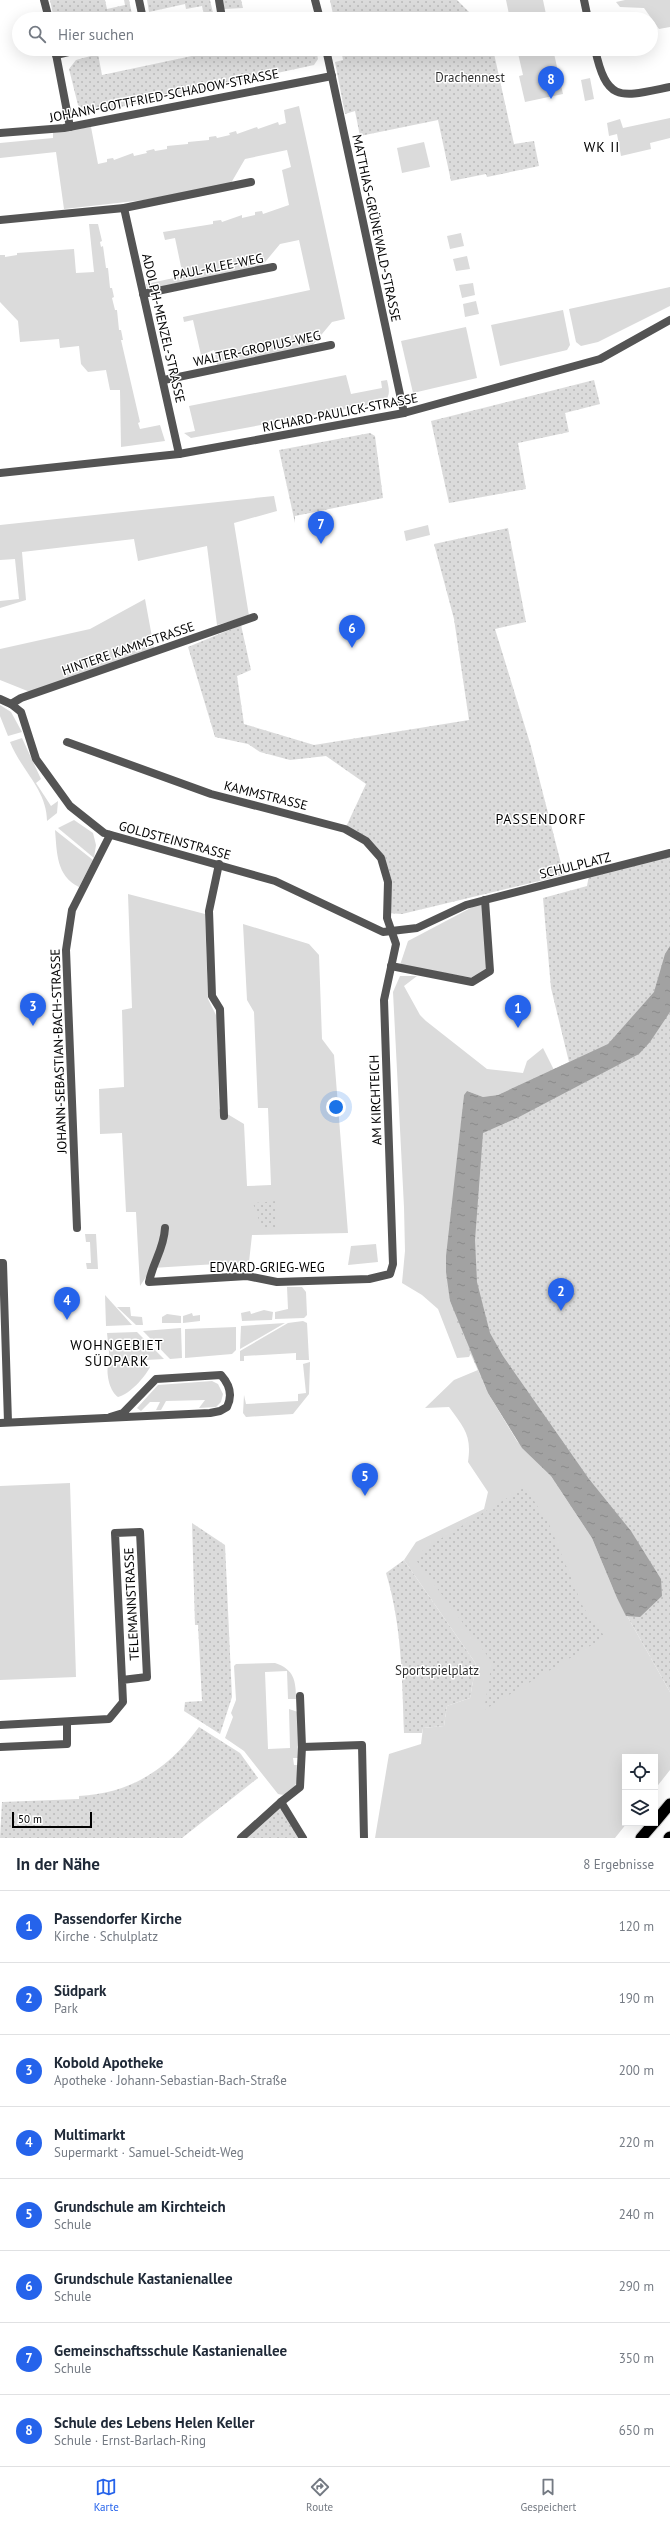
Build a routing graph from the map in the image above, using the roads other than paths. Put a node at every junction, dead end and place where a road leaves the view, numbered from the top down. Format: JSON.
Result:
{"nodes":[{"id":1,"x":44,"y":0,"type":"edge"},
{"id":2,"x":139,"y":0,"type":"edge"},
{"id":3,"x":219,"y":0,"type":"edge"},
{"id":4,"x":315,"y":0,"type":"edge"},
{"id":5,"x":584,"y":0,"type":"edge"},
{"id":6,"x":47,"y":12,"type":"edge"},
{"id":7,"x":142,"y":12,"type":"edge"},
{"id":8,"x":221,"y":12,"type":"edge"},
{"id":9,"x":318,"y":12,"type":"edge"},
{"id":10,"x":587,"y":12,"type":"edge"},
{"id":11,"x":57,"y":56,"type":"edge"},
{"id":12,"x":328,"y":56,"type":"edge"},
{"id":13,"x":597,"y":56,"type":"edge"},
{"id":14,"x":332,"y":76,"type":"junction"},
{"id":15,"x":670,"y":87,"type":"edge"},
{"id":16,"x":70,"y":126,"type":"junction"},
{"id":17,"x":0,"y":133,"type":"edge"},
{"id":18,"x":251,"y":182,"type":"dead end"},
{"id":19,"x":124,"y":208,"type":"junction"},
{"id":20,"x":0,"y":220,"type":"edge"},
{"id":21,"x":273,"y":267,"type":"dead end"},
{"id":22,"x":144,"y":294,"type":"junction"},
{"id":23,"x":670,"y":320,"type":"edge"},
{"id":24,"x":331,"y":345,"type":"dead end"},
{"id":25,"x":164,"y":380,"type":"junction"},
{"id":26,"x":404,"y":413,"type":"junction"},
{"id":27,"x":179,"y":454,"type":"junction"},
{"id":28,"x":0,"y":473,"type":"edge"},
{"id":29,"x":254,"y":617,"type":"dead end"},
{"id":30,"x":0,"y":699,"type":"edge"},
{"id":31,"x":11,"y":704,"type":"junction"},
{"id":32,"x":67,"y":742,"type":"dead end"},
{"id":33,"x":110,"y":835,"type":"junction"},
{"id":34,"x":670,"y":853,"type":"edge"},
{"id":35,"x":219,"y":864,"type":"junction"},
{"id":36,"x":485,"y":900,"type":"junction"},
{"id":37,"x":391,"y":932,"type":"junction"},
{"id":38,"x":391,"y":966,"type":"junction"},
{"id":39,"x":224,"y":1116,"type":"dead end"},
{"id":40,"x":77,"y":1228,"type":"dead end"},
{"id":41,"x":165,"y":1228,"type":"dead end"},
{"id":42,"x":0,"y":1263,"type":"edge"},
{"id":43,"x":392,"y":1270,"type":"joint"},
{"id":44,"x":110,"y":1417,"type":"junction"},
{"id":45,"x":4,"y":1423,"type":"edge"},
{"id":46,"x":122,"y":1680,"type":"junction"},
{"id":47,"x":300,"y":1696,"type":"dead end"},
{"id":48,"x":67,"y":1722,"type":"junction"},
{"id":49,"x":0,"y":1725,"type":"edge"},
{"id":50,"x":0,"y":1747,"type":"edge"},
{"id":51,"x":302,"y":1747,"type":"junction"},
{"id":52,"x":280,"y":1802,"type":"junction"},
{"id":53,"x":670,"y":1804,"type":"edge"},
{"id":54,"x":658,"y":1818,"type":"edge"},
{"id":55,"x":651,"y":1826,"type":"edge"},
{"id":56,"x":241,"y":1838,"type":"edge"},
{"id":57,"x":303,"y":1838,"type":"edge"},
{"id":58,"x":364,"y":1838,"type":"edge"},
{"id":59,"x":641,"y":1838,"type":"edge"}],
"edges":[{"from":1,"to":6,"type":"street"},
{"from":2,"to":7,"type":"street"},
{"from":3,"to":8,"type":"street"},
{"from":4,"to":9,"type":"street"},
{"from":5,"to":10,"type":"street"},
{"from":11,"to":16,"type":"street"},
{"from":12,"to":14,"type":"street","name":"MATTHIAS-GRÜNEWALD-STRASSE"},
{"from":13,"to":15,"type":"street"},
{"from":14,"to":16,"type":"street","name":"JOHANN-GOTTFRIED-SCHADOW-STRASSE"},
{"from":14,"to":26,"type":"street","name":"MATTHIAS-GRÜNEWALD-STRASSE"},
{"from":16,"to":17,"type":"street","name":"JOHANN-GOTTFRIED-SCHADOW-STRASSE"},
{"from":18,"to":19,"type":"street"},
{"from":19,"to":20,"type":"street"},
{"from":19,"to":22,"type":"street","name":"ADOLPH-MENZEL-STRASSE"},
{"from":21,"to":22,"type":"street","name":"PAUL-KLEE-WEG"},
{"from":22,"to":25,"type":"street","name":"ADOLPH-MENZEL-STRASSE"},
{"from":23,"to":26,"type":"street","name":"RICHARD-PAULICK-STRASSE"},
{"from":24,"to":25,"type":"street","name":"WALTER-GROPIUS-WEG"},
{"from":25,"to":27,"type":"street","name":"ADOLPH-MENZEL-STRASSE"},
{"from":26,"to":27,"type":"street","name":"RICHARD-PAULICK-STRASSE"},
{"from":27,"to":28,"type":"street","name":"RICHARD-PAULICK-STRASSE"},
{"from":29,"to":31,"type":"street","name":"HINTERE KAMMSTRASSE"},
{"from":30,"to":31,"type":"street"},
{"from":31,"to":33,"type":"street","name":"GOLDSTEINSTRASSE"},
{"from":32,"to":37,"type":"street","name":"KAMMSTRASSE"},
{"from":33,"to":35,"type":"street","name":"GOLDSTEINSTRASSE"},
{"from":33,"to":40,"type":"street","name":"JOHANN-SEBASTIAN-BACH-STRASSE"},
{"from":34,"to":36,"type":"street","name":"SCHULPLATZ"},
{"from":35,"to":37,"type":"street","name":"GOLDSTEINSTRASSE"},
{"from":35,"to":39,"type":"street"},
{"from":36,"to":37,"type":"street","name":"SCHULPLATZ"},
{"from":36,"to":38,"type":"street"},
{"from":37,"to":38,"type":"street","name":"AM KIRCHTEICH"},
{"from":38,"to":43,"type":"street","name":"AM KIRCHTEICH"},
{"from":41,"to":43,"type":"street","name":"EDVARD-GRIEG-WEG"},
{"from":42,"to":45,"type":"street"},
{"from":44,"to":44,"type":"street"},
{"from":44,"to":45,"type":"street"},
{"from":46,"to":46,"type":"street","name":"TELEMANNSTRASSE"},
{"from":46,"to":48,"type":"street","name":"TELEMANNSTRASSE"},
{"from":47,"to":51,"type":"street"},
{"from":48,"to":49,"type":"street","name":"TELEMANNSTRASSE"},
{"from":48,"to":50,"type":"street"},
{"from":51,"to":52,"type":"street"},
{"from":51,"to":58,"type":"street"},
{"from":52,"to":56,"type":"street"},
{"from":52,"to":57,"type":"street"},
{"from":53,"to":54,"type":"highway"},
{"from":55,"to":59,"type":"highway"}]}
